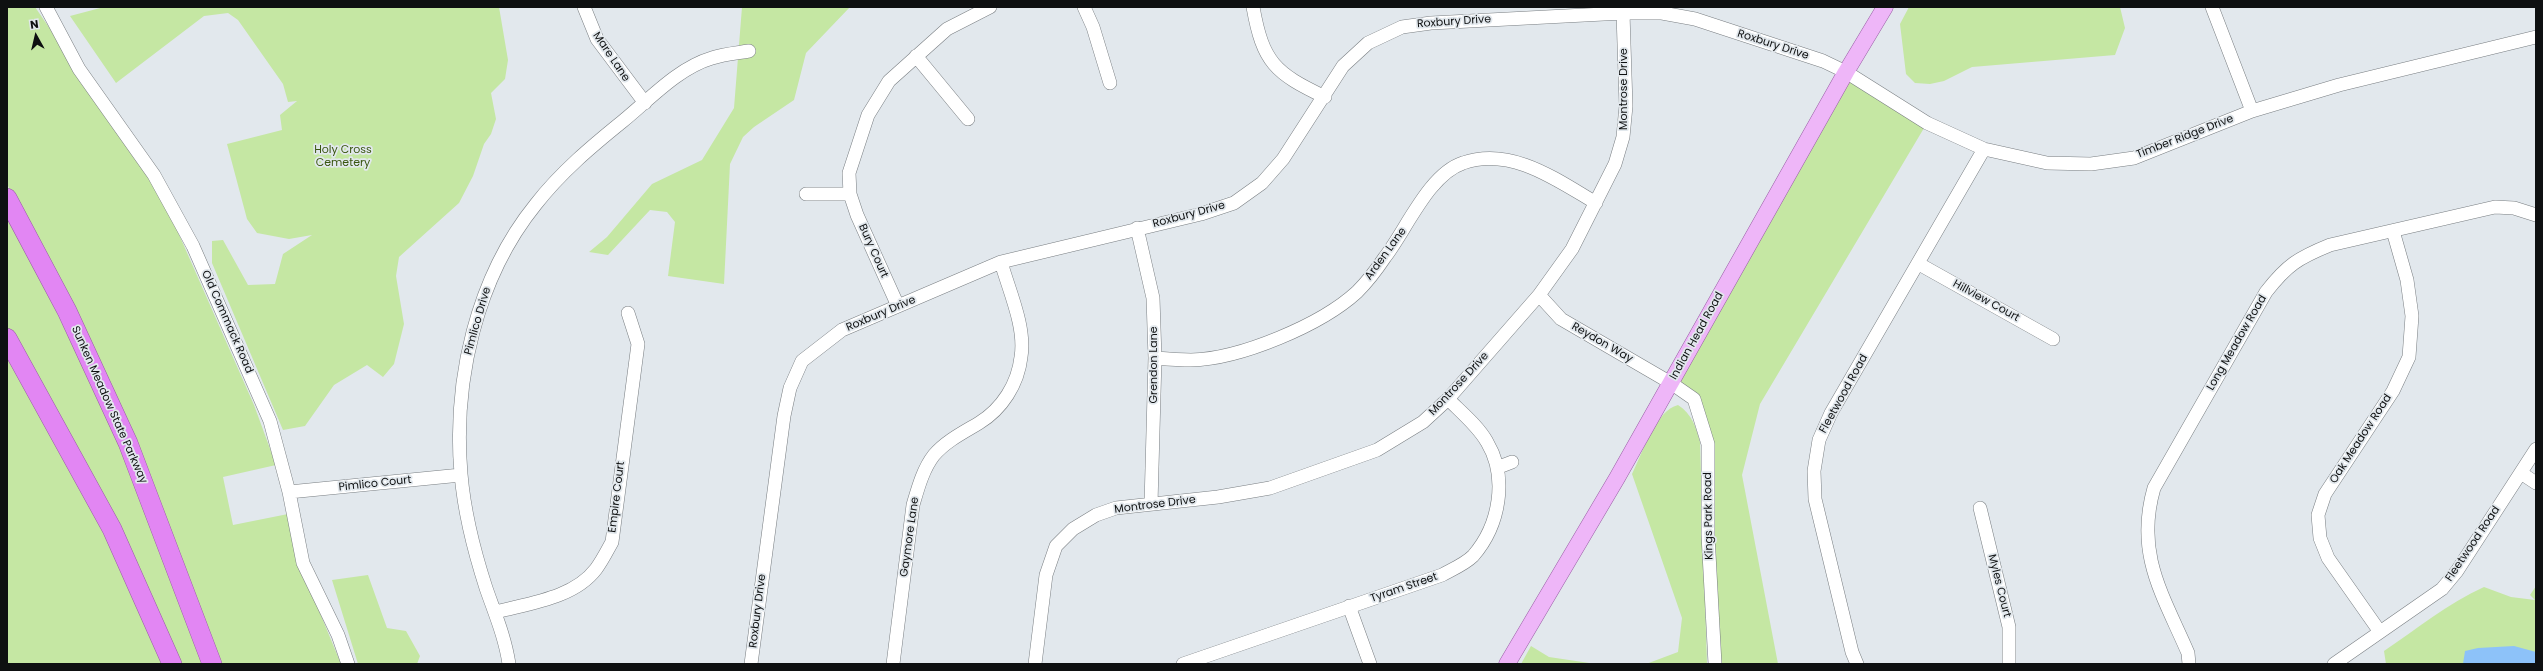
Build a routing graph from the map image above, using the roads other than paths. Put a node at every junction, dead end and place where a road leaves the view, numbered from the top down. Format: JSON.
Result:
{"nodes":[{"id":1,"x":46,"y":7,"type":"edge"},
{"id":2,"x":584,"y":7,"type":"edge"},
{"id":3,"x":990,"y":7,"type":"edge"},
{"id":4,"x":1084,"y":7,"type":"edge"},
{"id":5,"x":1253,"y":7,"type":"edge"},
{"id":6,"x":1885,"y":7,"type":"edge"},
{"id":7,"x":2212,"y":7,"type":"edge"},
{"id":8,"x":1623,"y":13,"type":"junction"},
{"id":9,"x":2536,"y":37,"type":"edge"},
{"id":10,"x":749,"y":51,"type":"dead end"},
{"id":11,"x":916,"y":56,"type":"junction"},
{"id":12,"x":1846,"y":72,"type":"junction"},
{"id":13,"x":1110,"y":83,"type":"dead end"},
{"id":14,"x":1325,"y":97,"type":"junction"},
{"id":15,"x":645,"y":103,"type":"junction"},
{"id":16,"x":2252,"y":111,"type":"junction"},
{"id":17,"x":968,"y":119,"type":"dead end"},
{"id":18,"x":1984,"y":149,"type":"junction"},
{"id":19,"x":806,"y":194,"type":"dead end"},
{"id":20,"x":850,"y":194,"type":"junction"},
{"id":21,"x":7,"y":198,"type":"edge"},
{"id":22,"x":1596,"y":203,"type":"junction"},
{"id":23,"x":2536,"y":215,"type":"edge"},
{"id":24,"x":1137,"y":228,"type":"junction"},
{"id":25,"x":2393,"y":231,"type":"junction"},
{"id":26,"x":1001,"y":262,"type":"junction"},
{"id":27,"x":1919,"y":264,"type":"junction"},
{"id":28,"x":1539,"y":295,"type":"junction"},
{"id":29,"x":898,"y":306,"type":"junction"},
{"id":30,"x":628,"y":313,"type":"dead end"},
{"id":31,"x":7,"y":338,"type":"edge"},
{"id":32,"x":2053,"y":339,"type":"dead end"},
{"id":33,"x":1155,"y":358,"type":"junction"},
{"id":34,"x":1671,"y":383,"type":"junction"},
{"id":35,"x":1448,"y":399,"type":"junction"},
{"id":36,"x":2536,"y":449,"type":"edge"},
{"id":37,"x":1512,"y":462,"type":"dead end"},
{"id":38,"x":1499,"y":467,"type":"junction"},
{"id":39,"x":2521,"y":473,"type":"junction"},
{"id":40,"x":461,"y":475,"type":"junction"},
{"id":41,"x":2536,"y":483,"type":"edge"},
{"id":42,"x":289,"y":492,"type":"junction"},
{"id":43,"x":1151,"y":504,"type":"junction"},
{"id":44,"x":1980,"y":508,"type":"dead end"},
{"id":45,"x":1349,"y":606,"type":"junction"},
{"id":46,"x":496,"y":612,"type":"junction"},
{"id":47,"x":2380,"y":632,"type":"junction"},
{"id":48,"x":172,"y":664,"type":"edge"},
{"id":49,"x":212,"y":664,"type":"edge"},
{"id":50,"x":348,"y":664,"type":"edge"},
{"id":51,"x":509,"y":664,"type":"edge"},
{"id":52,"x":751,"y":664,"type":"edge"},
{"id":53,"x":892,"y":664,"type":"edge"},
{"id":54,"x":1035,"y":664,"type":"edge"},
{"id":55,"x":1183,"y":664,"type":"edge"},
{"id":56,"x":1370,"y":664,"type":"edge"},
{"id":57,"x":1507,"y":664,"type":"edge"},
{"id":58,"x":1715,"y":664,"type":"edge"},
{"id":59,"x":1858,"y":664,"type":"edge"},
{"id":60,"x":2009,"y":664,"type":"edge"},
{"id":61,"x":2189,"y":664,"type":"edge"},
{"id":62,"x":2334,"y":664,"type":"edge"}],
"edges":[{"from":1,"to":42,"type":"street","name":"Old Commack Road"},
{"from":2,"to":15,"type":"street","name":"Mare Lane"},
{"from":3,"to":11,"type":"street","name":"Bury Court"},
{"from":4,"to":13,"type":"street"},
{"from":5,"to":14,"type":"street"},
{"from":6,"to":12,"type":"main road","name":"Indian Head Road"},
{"from":7,"to":16,"type":"street"},
{"from":8,"to":12,"type":"street","name":"Roxbury Drive"},
{"from":8,"to":14,"type":"street","name":"Roxbury Drive"},
{"from":8,"to":22,"type":"street","name":"Montrose Drive"},
{"from":9,"to":16,"type":"street","name":"Timber Ridge Drive"},
{"from":10,"to":15,"type":"street","name":"Pimlico Drive"},
{"from":11,"to":17,"type":"street"},
{"from":11,"to":20,"type":"street","name":"Bury Court"},
{"from":12,"to":18,"type":"street","name":"Timber Ridge Drive"},
{"from":12,"to":34,"type":"main road","name":"Indian Head Road"},
{"from":14,"to":24,"type":"street","name":"Roxbury Drive"},
{"from":15,"to":40,"type":"street","name":"Pimlico Drive"},
{"from":16,"to":18,"type":"street","name":"Timber Ridge Drive"},
{"from":18,"to":27,"type":"street","name":"Fleetwood Road"},
{"from":19,"to":20,"type":"street"},
{"from":20,"to":29,"type":"street","name":"Bury Court"},
{"from":21,"to":49,"type":"highway","name":"Sunken Meadow State Parkway"},
{"from":22,"to":28,"type":"street","name":"Montrose Drive"},
{"from":22,"to":33,"type":"street","name":"Arden Lane"},
{"from":23,"to":25,"type":"street","name":"Long Meadow Road"},
{"from":24,"to":26,"type":"street","name":"Roxbury Drive"},
{"from":24,"to":33,"type":"street","name":"Grendon Lane"},
{"from":25,"to":47,"type":"street","name":"Oak Meadow Road"},
{"from":25,"to":61,"type":"street","name":"Long Meadow Road"},
{"from":26,"to":29,"type":"street","name":"Roxbury Drive"},
{"from":26,"to":53,"type":"street","name":"Gaymore Lane"},
{"from":27,"to":32,"type":"street","name":"Hillview Court"},
{"from":27,"to":59,"type":"street","name":"Fleetwood Road"},
{"from":28,"to":34,"type":"street","name":"Reydon Way"},
{"from":28,"to":35,"type":"street","name":"Montrose Drive"},
{"from":29,"to":52,"type":"street","name":"Roxbury Drive"},
{"from":30,"to":46,"type":"street","name":"Empire Court"},
{"from":31,"to":48,"type":"highway"},
{"from":33,"to":43,"type":"street","name":"Grendon Lane"},
{"from":34,"to":57,"type":"main road","name":"Indian Head Road"},
{"from":34,"to":58,"type":"street","name":"Kings Park Road"},
{"from":35,"to":38,"type":"street","name":"Tyram Street"},
{"from":35,"to":43,"type":"street","name":"Montrose Drive"},
{"from":36,"to":39,"type":"street","name":"Fleetwood Road"},
{"from":37,"to":38,"type":"street"},
{"from":38,"to":45,"type":"street","name":"Tyram Street"},
{"from":39,"to":41,"type":"street"},
{"from":39,"to":47,"type":"street","name":"Fleetwood Road"},
{"from":40,"to":42,"type":"street","name":"Pimlico Court"},
{"from":40,"to":46,"type":"street","name":"Pimlico Drive"},
{"from":42,"to":50,"type":"street","name":"Old Commack Road"},
{"from":43,"to":54,"type":"street","name":"Montrose Drive"},
{"from":44,"to":60,"type":"street","name":"Myles Court"},
{"from":45,"to":55,"type":"street","name":"Tyram Street"},
{"from":45,"to":56,"type":"street"},
{"from":46,"to":51,"type":"street","name":"Pimlico Drive"},
{"from":47,"to":62,"type":"street","name":"Fleetwood Road"}]}
